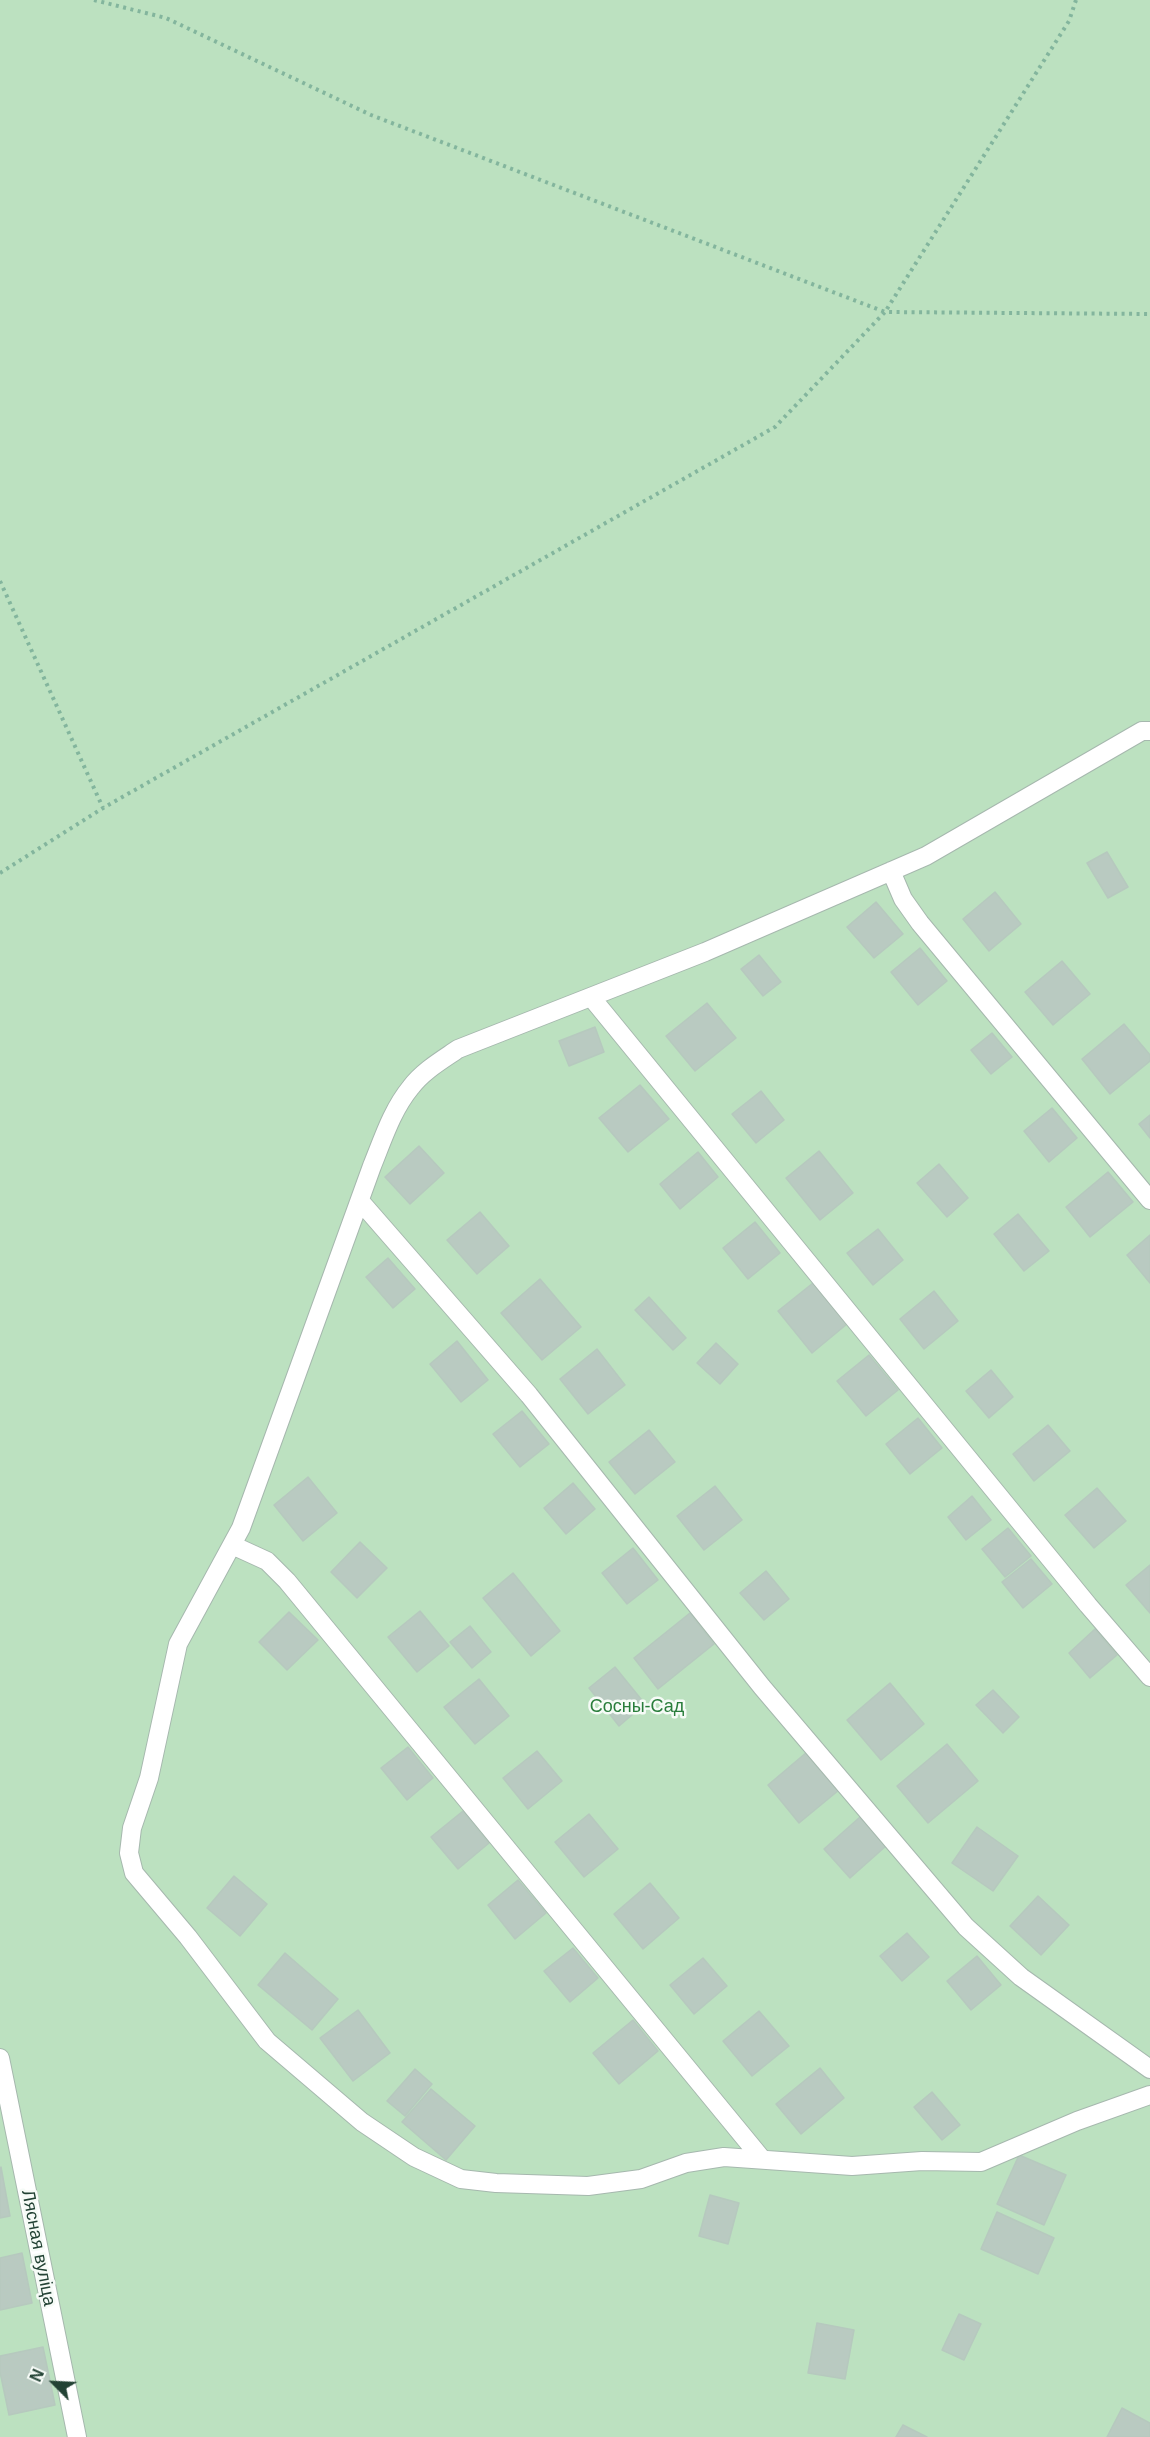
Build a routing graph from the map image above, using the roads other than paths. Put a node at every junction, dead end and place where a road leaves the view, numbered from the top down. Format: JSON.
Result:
{"nodes":[{"id":1,"x":1150,"y":731,"type":"edge"},
{"id":2,"x":891,"y":871,"type":"junction"},
{"id":3,"x":591,"y":997,"type":"junction"},
{"id":4,"x":1150,"y":1200,"type":"edge"},
{"id":5,"x":360,"y":1201,"type":"junction"},
{"id":6,"x":232,"y":1545,"type":"junction"},
{"id":7,"x":1150,"y":1677,"type":"edge"},
{"id":8,"x":0,"y":2058,"type":"edge"},
{"id":9,"x":1150,"y":2069,"type":"edge"},
{"id":10,"x":1150,"y":2095,"type":"edge"},
{"id":11,"x":762,"y":2159,"type":"junction"},
{"id":12,"x":77,"y":2437,"type":"edge"}],
"edges":[{"from":1,"to":2,"type":"street"},
{"from":2,"to":3,"type":"street"},
{"from":2,"to":4,"type":"street"},
{"from":3,"to":5,"type":"street"},
{"from":3,"to":7,"type":"street"},
{"from":5,"to":6,"type":"street"},
{"from":5,"to":9,"type":"street"},
{"from":6,"to":11,"type":"street"},
{"from":6,"to":11,"type":"street"},
{"from":8,"to":12,"type":"street","name":"Лясная вуліца"},
{"from":10,"to":11,"type":"street"}]}
